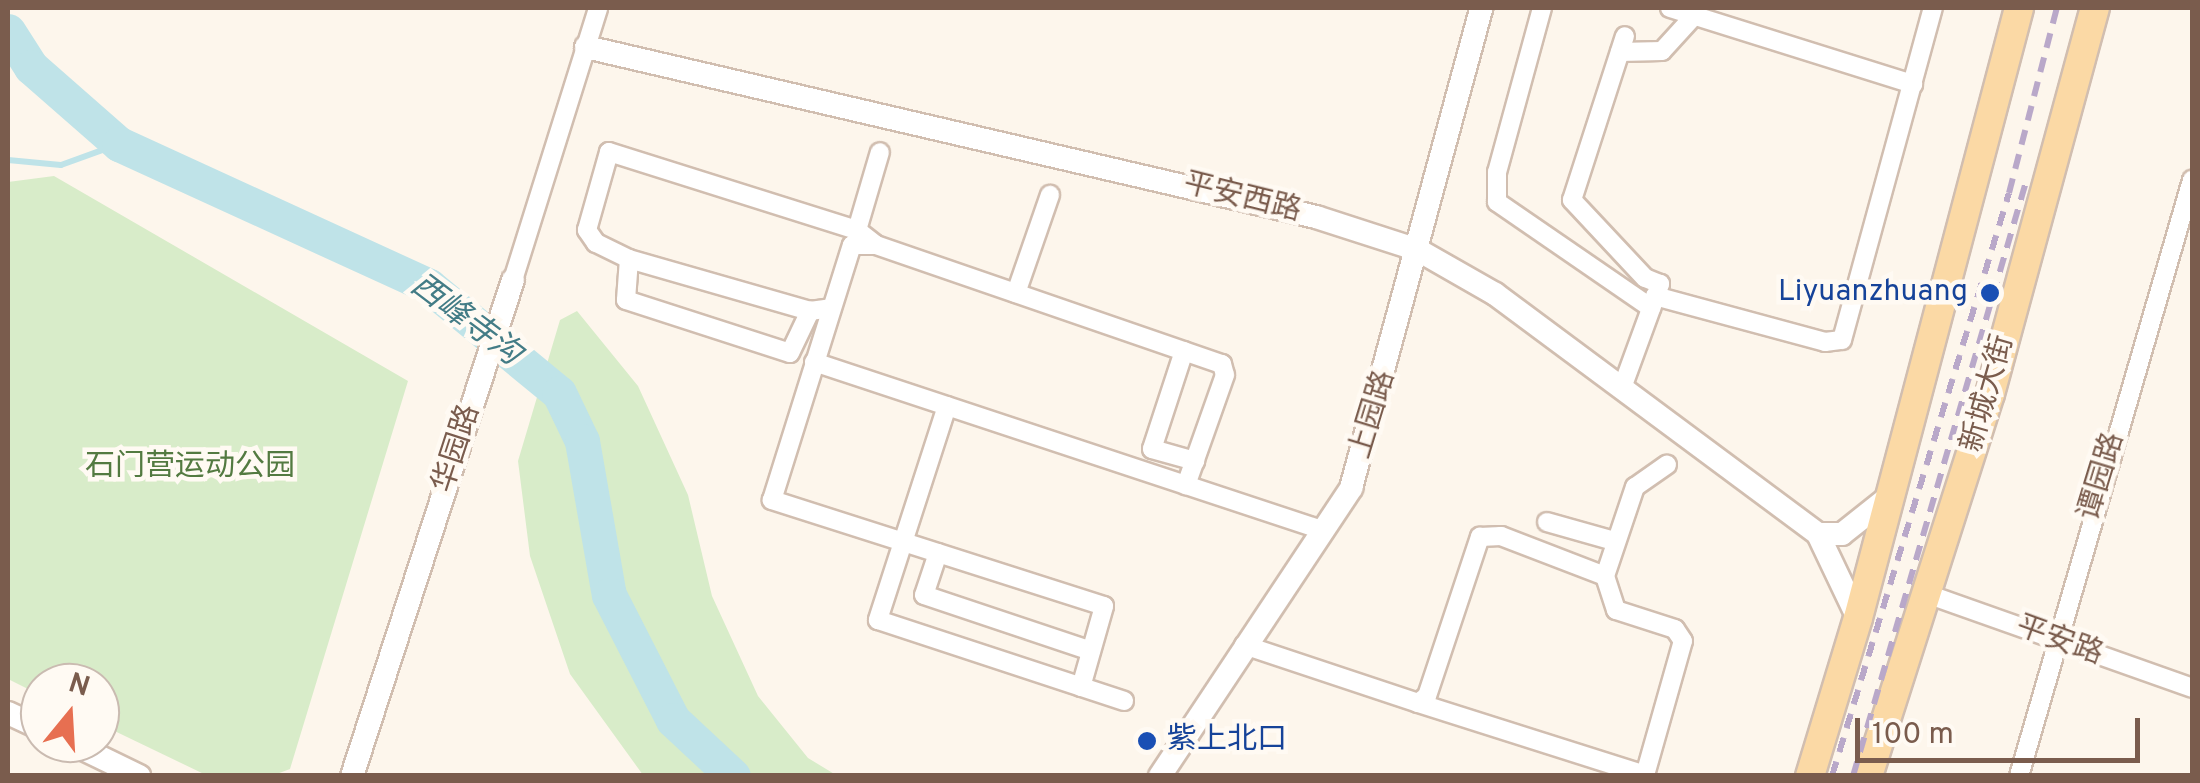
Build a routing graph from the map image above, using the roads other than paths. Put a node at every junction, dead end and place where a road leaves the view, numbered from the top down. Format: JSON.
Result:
{"nodes":[{"id":1,"x":598,"y":8,"type":"edge"},
{"id":2,"x":1481,"y":8,"type":"edge"},
{"id":3,"x":1542,"y":8,"type":"edge"},
{"id":4,"x":1670,"y":8,"type":"edge"},
{"id":5,"x":1932,"y":8,"type":"edge"},
{"id":6,"x":2019,"y":8,"type":"edge"},
{"id":7,"x":2094,"y":8,"type":"edge"},
{"id":8,"x":1694,"y":16,"type":"junction"},
{"id":9,"x":586,"y":47,"type":"junction"},
{"id":10,"x":1913,"y":84,"type":"junction"},
{"id":11,"x":880,"y":152,"type":"dead end"},
{"id":12,"x":2192,"y":180,"type":"edge"},
{"id":13,"x":1050,"y":195,"type":"dead end"},
{"id":14,"x":857,"y":230,"type":"junction"},
{"id":15,"x":876,"y":245,"type":"junction"},
{"id":16,"x":1418,"y":250,"type":"junction"},
{"id":17,"x":629,"y":259,"type":"junction"},
{"id":18,"x":513,"y":280,"type":"joint"},
{"id":19,"x":1016,"y":293,"type":"junction"},
{"id":20,"x":1653,"y":302,"type":"junction"},
{"id":21,"x":831,"y":308,"type":"junction"},
{"id":22,"x":810,"y":311,"type":"junction"},
{"id":23,"x":1184,"y":351,"type":"junction"},
{"id":24,"x":814,"y":362,"type":"junction"},
{"id":25,"x":1622,"y":388,"type":"junction"},
{"id":26,"x":948,"y":406,"type":"junction"},
{"id":27,"x":1195,"y":461,"type":"junction"},
{"id":28,"x":1667,"y":465,"type":"dead end"},
{"id":29,"x":1186,"y":485,"type":"junction"},
{"id":30,"x":1890,"y":496,"type":"junction"},
{"id":31,"x":1547,"y":522,"type":"dead end"},
{"id":32,"x":1325,"y":531,"type":"junction"},
{"id":33,"x":1818,"y":534,"type":"junction"},
{"id":34,"x":902,"y":541,"type":"junction"},
{"id":35,"x":1614,"y":541,"type":"junction"},
{"id":36,"x":938,"y":553,"type":"junction"},
{"id":37,"x":1605,"y":576,"type":"junction"},
{"id":38,"x":1927,"y":594,"type":"junction"},
{"id":39,"x":1858,"y":618,"type":"junction"},
{"id":40,"x":2058,"y":642,"type":"junction"},
{"id":41,"x":1244,"y":645,"type":"junction"},
{"id":42,"x":1091,"y":651,"type":"junction"},
{"id":43,"x":1080,"y":687,"type":"junction"},
{"id":44,"x":2192,"y":688,"type":"edge"},
{"id":45,"x":1124,"y":702,"type":"dead end"},
{"id":46,"x":1418,"y":703,"type":"junction"},
{"id":47,"x":112,"y":763,"type":"edge"},
{"id":48,"x":1645,"y":775,"type":"edge"},
{"id":49,"x":139,"y":776,"type":"edge"},
{"id":50,"x":352,"y":776,"type":"edge"},
{"id":51,"x":1160,"y":776,"type":"edge"},
{"id":52,"x":1810,"y":776,"type":"edge"},
{"id":53,"x":1868,"y":776,"type":"edge"},
{"id":54,"x":2019,"y":776,"type":"edge"}],
"edges":[{"from":1,"to":9,"type":"street","name":"华园路"},
{"from":2,"to":16,"type":"street","name":"上园路"},
{"from":3,"to":20,"type":"street"},
{"from":4,"to":8,"type":"street"},
{"from":5,"to":10,"type":"street"},
{"from":6,"to":30,"type":"main road"},
{"from":7,"to":38,"type":"main road","name":"新城大街"},
{"from":8,"to":10,"type":"street"},
{"from":8,"to":20,"type":"street"},
{"from":9,"to":16,"type":"street","name":"平安西路"},
{"from":9,"to":18,"type":"street","name":"华园路"},
{"from":10,"to":20,"type":"street"},
{"from":11,"to":14,"type":"street"},
{"from":12,"to":40,"type":"street","name":"谭园路"},
{"from":13,"to":19,"type":"street"},
{"from":14,"to":15,"type":"street"},
{"from":14,"to":17,"type":"street"},
{"from":15,"to":19,"type":"street"},
{"from":15,"to":21,"type":"street"},
{"from":16,"to":25,"type":"street","name":"平安西路"},
{"from":16,"to":32,"type":"street","name":"上园路"},
{"from":17,"to":22,"type":"street"},
{"from":17,"to":22,"type":"street"},
{"from":18,"to":50,"type":"street","name":"华园路"},
{"from":19,"to":23,"type":"street"},
{"from":20,"to":25,"type":"street"},
{"from":21,"to":22,"type":"street"},
{"from":21,"to":24,"type":"street"},
{"from":23,"to":27,"type":"street"},
{"from":23,"to":27,"type":"street"},
{"from":24,"to":26,"type":"street"},
{"from":24,"to":34,"type":"street"},
{"from":25,"to":33,"type":"street","name":"平安西路"},
{"from":26,"to":29,"type":"street"},
{"from":26,"to":34,"type":"street"},
{"from":27,"to":29,"type":"street"},
{"from":28,"to":35,"type":"street"},
{"from":29,"to":32,"type":"street"},
{"from":30,"to":33,"type":"street"},
{"from":30,"to":39,"type":"main road"},
{"from":31,"to":35,"type":"street"},
{"from":32,"to":41,"type":"street","name":"上园路"},
{"from":33,"to":39,"type":"street"},
{"from":34,"to":36,"type":"street"},
{"from":34,"to":43,"type":"street"},
{"from":35,"to":37,"type":"street"},
{"from":36,"to":42,"type":"street"},
{"from":36,"to":42,"type":"street"},
{"from":37,"to":46,"type":"street"},
{"from":37,"to":48,"type":"street"},
{"from":38,"to":40,"type":"street","name":"平安路"},
{"from":38,"to":53,"type":"main road","name":"新城大街"},
{"from":39,"to":52,"type":"main road"},
{"from":40,"to":44,"type":"street","name":"平安路"},
{"from":40,"to":54,"type":"street","name":"谭园路"},
{"from":41,"to":46,"type":"street"},
{"from":41,"to":51,"type":"street","name":"上园路"},
{"from":42,"to":43,"type":"street"},
{"from":43,"to":45,"type":"street"},
{"from":46,"to":48,"type":"street"},
{"from":47,"to":49,"type":"street"}]}
